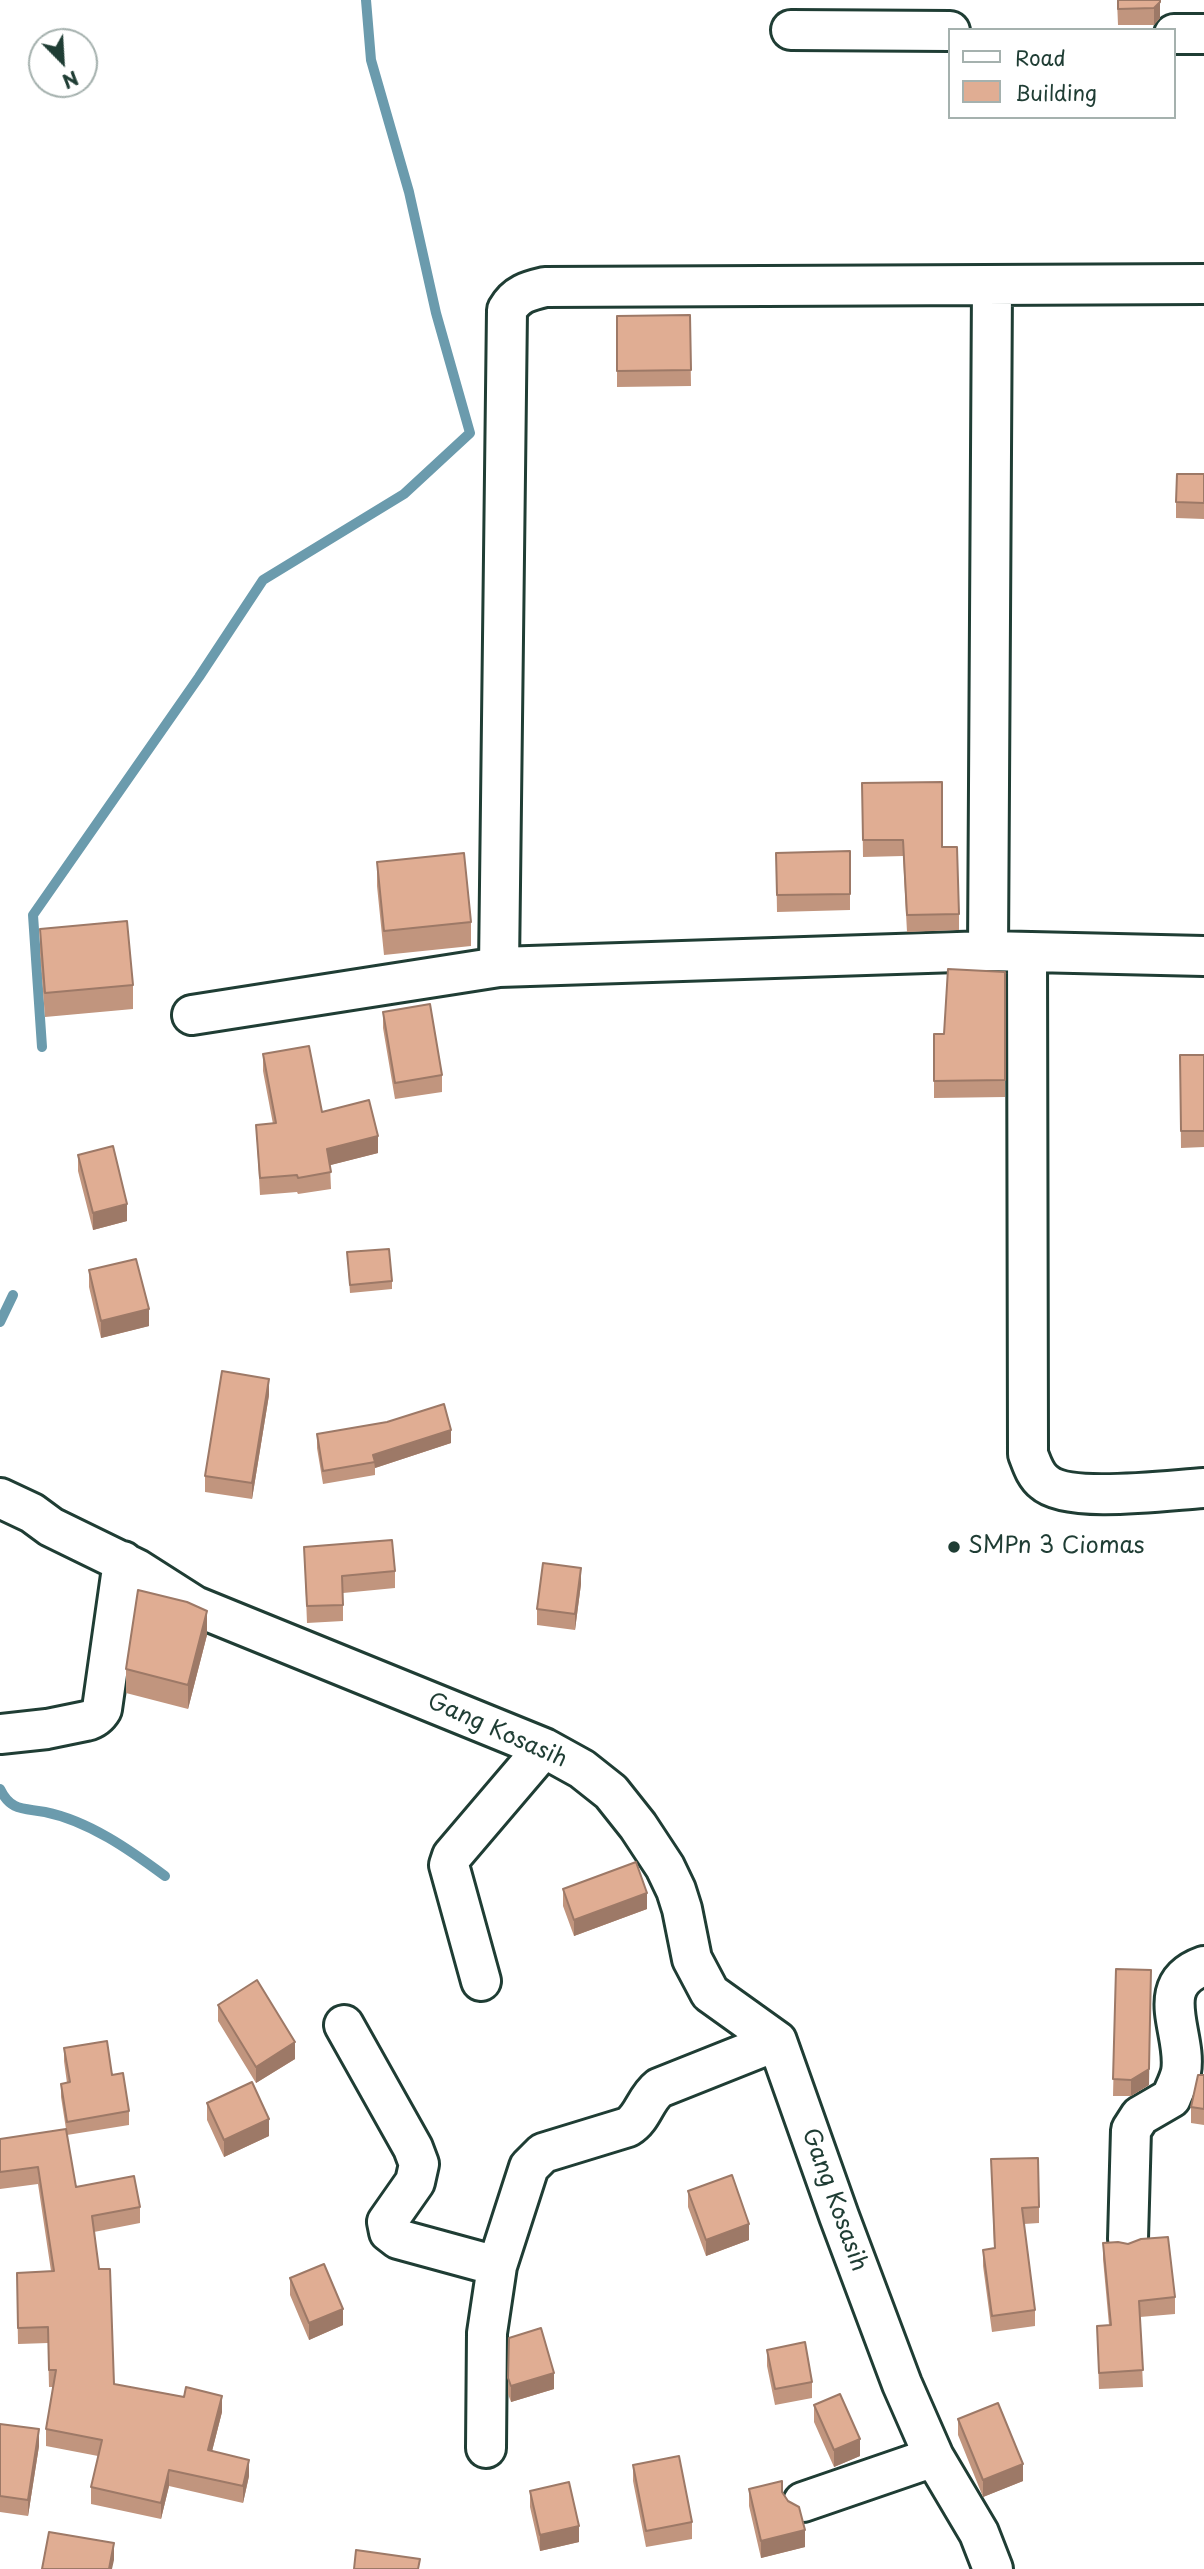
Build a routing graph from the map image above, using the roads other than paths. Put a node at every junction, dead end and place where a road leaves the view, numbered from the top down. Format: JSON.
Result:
{"nodes":[{"id":1,"x":791,"y":30,"type":"dead end"},
{"id":2,"x":948,"y":32,"type":"edge"},
{"id":3,"x":1176,"y":34,"type":"edge"},
{"id":4,"x":1204,"y":34,"type":"edge"},
{"id":5,"x":1204,"y":284,"type":"edge"},
{"id":6,"x":992,"y":286,"type":"junction"},
{"id":7,"x":988,"y":951,"type":"junction"},
{"id":8,"x":1027,"y":952,"type":"junction"},
{"id":9,"x":1204,"y":956,"type":"edge"},
{"id":10,"x":499,"y":967,"type":"junction"},
{"id":11,"x":192,"y":1016,"type":"dead end"},
{"id":12,"x":1204,"y":1488,"type":"edge"},
{"id":13,"x":0,"y":1498,"type":"edge"},
{"id":14,"x":123,"y":1562,"type":"junction"},
{"id":15,"x":0,"y":1734,"type":"edge"},
{"id":16,"x":544,"y":1748,"type":"junction"},
{"id":17,"x":1204,"y":1966,"type":"edge"},
{"id":18,"x":481,"y":1981,"type":"dead end"},
{"id":19,"x":344,"y":2025,"type":"dead end"},
{"id":20,"x":777,"y":2041,"type":"junction"},
{"id":21,"x":1128,"y":2239,"type":"dead end"},
{"id":22,"x":497,"y":2266,"type":"junction"},
{"id":23,"x":486,"y":2448,"type":"dead end"},
{"id":24,"x":934,"y":2457,"type":"junction"},
{"id":25,"x":803,"y":2502,"type":"dead end"},
{"id":26,"x":993,"y":2569,"type":"edge"}],
"edges":[{"from":1,"to":2,"type":"street"},
{"from":3,"to":4,"type":"street"},
{"from":5,"to":6,"type":"street"},
{"from":6,"to":7,"type":"street"},
{"from":6,"to":10,"type":"street"},
{"from":7,"to":8,"type":"street"},
{"from":7,"to":10,"type":"street"},
{"from":8,"to":9,"type":"street"},
{"from":8,"to":12,"type":"street"},
{"from":10,"to":11,"type":"street"},
{"from":13,"to":14,"type":"street","name":"Gang Kosasih"},
{"from":14,"to":15,"type":"street"},
{"from":14,"to":16,"type":"street","name":"Gang Kosasih"},
{"from":16,"to":18,"type":"street"},
{"from":16,"to":20,"type":"street","name":"Gang Kosasih"},
{"from":17,"to":21,"type":"street"},
{"from":19,"to":22,"type":"street"},
{"from":20,"to":22,"type":"street"},
{"from":20,"to":24,"type":"street","name":"Gang Kosasih"},
{"from":22,"to":23,"type":"street"},
{"from":24,"to":25,"type":"street"},
{"from":24,"to":26,"type":"street","name":"Gang Kosasih"}]}
